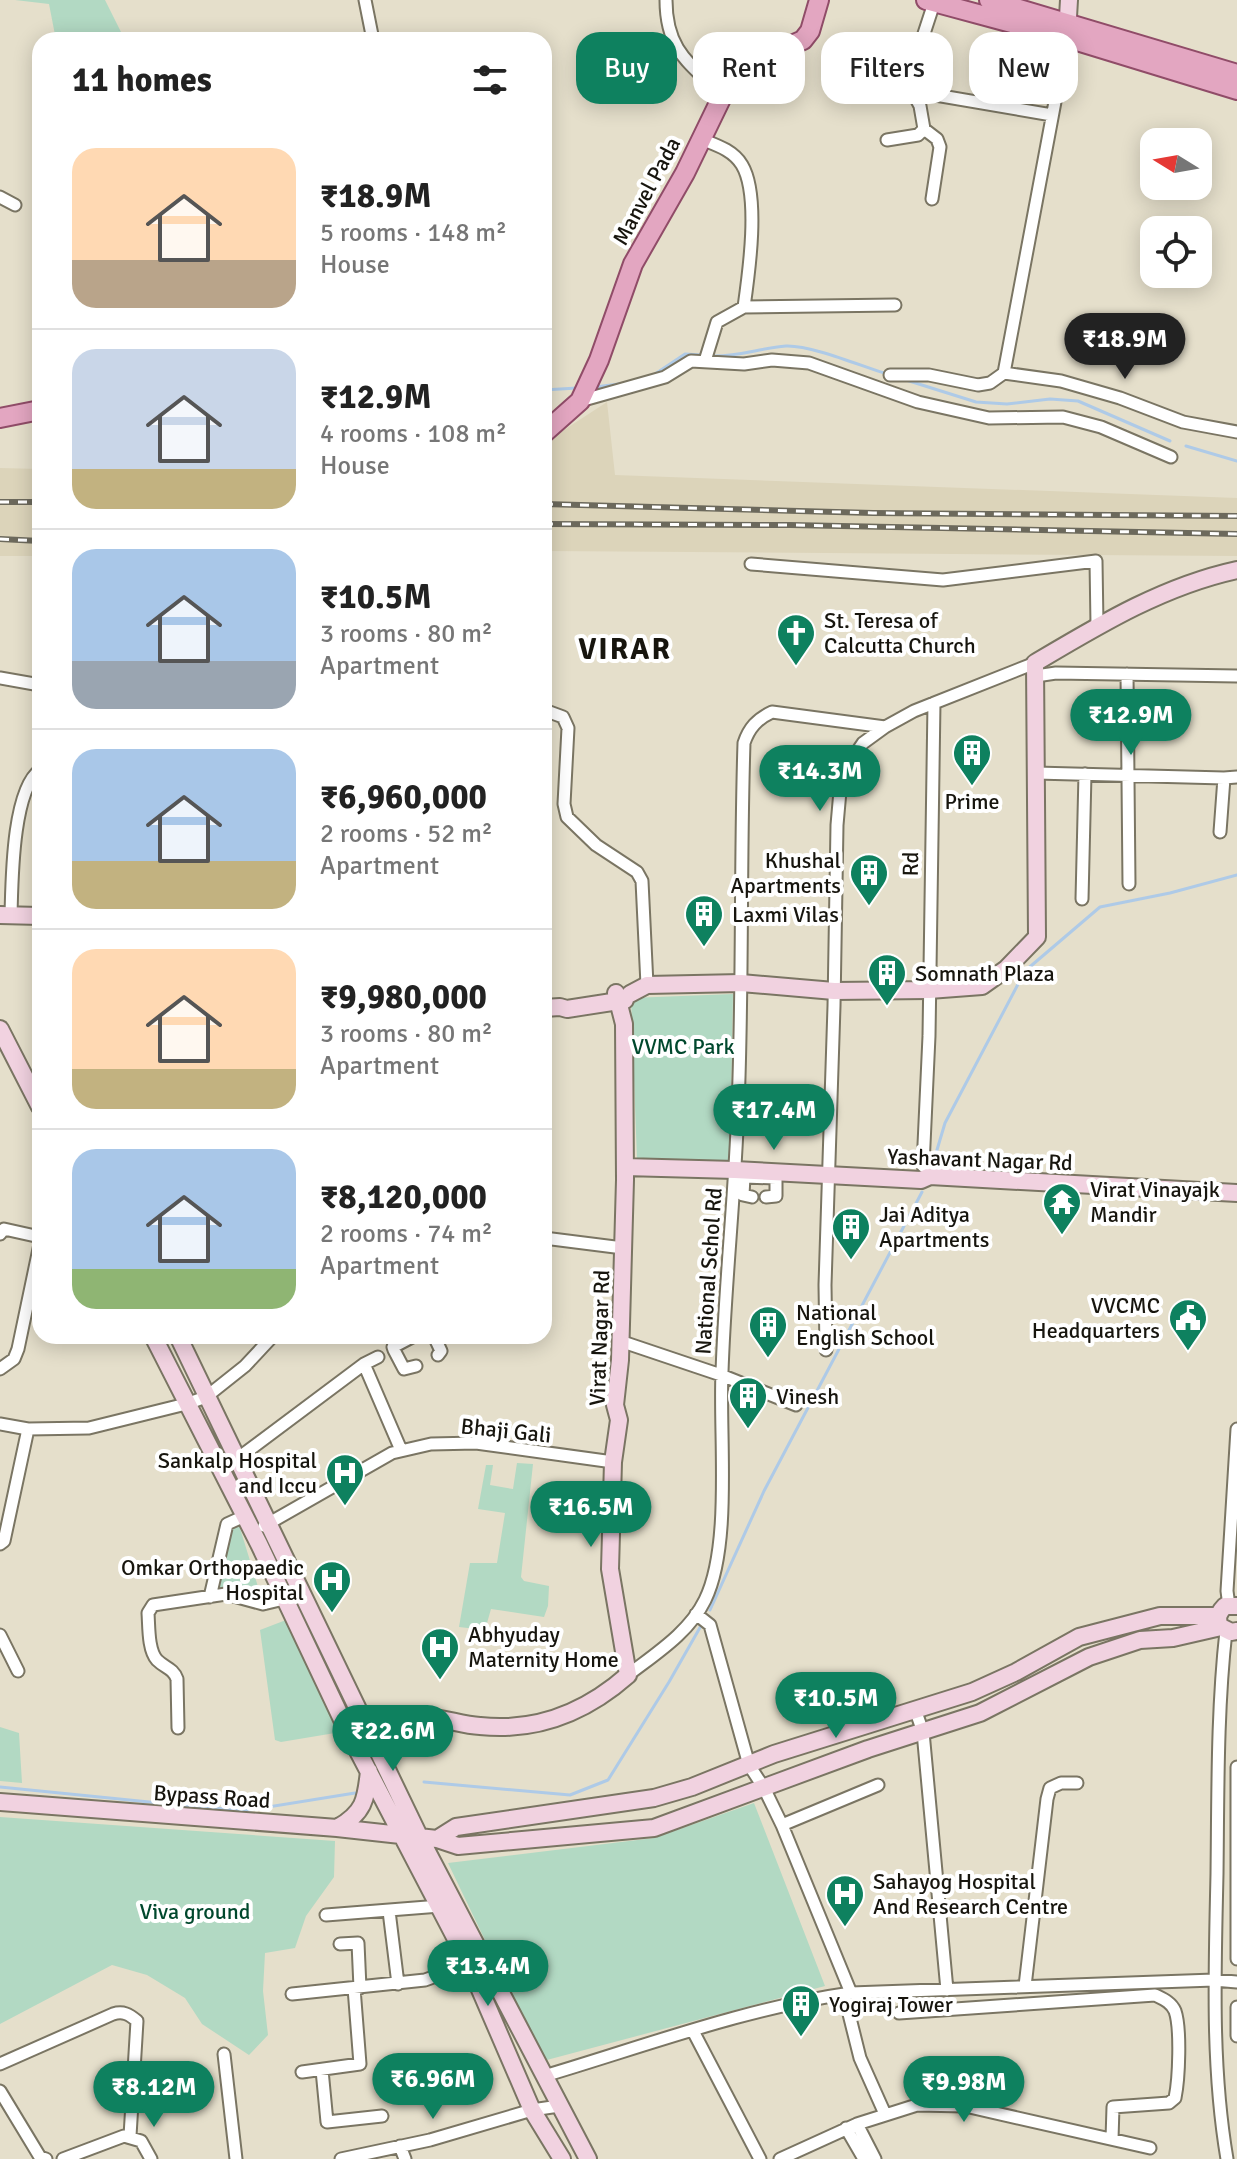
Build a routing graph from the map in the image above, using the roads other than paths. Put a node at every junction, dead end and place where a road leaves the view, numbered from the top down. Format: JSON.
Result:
{"nodes":[{"id":1,"x":365,"y":0,"type":"edge"},
{"id":2,"x":666,"y":0,"type":"edge"},
{"id":3,"x":819,"y":0,"type":"edge"},
{"id":4,"x":989,"y":0,"type":"edge"},
{"id":5,"x":1069,"y":0,"type":"edge"},
{"id":6,"x":932,"y":1,"type":"edge"},
{"id":7,"x":1067,"y":30,"type":"junction"},
{"id":8,"x":371,"y":32,"type":"edge"},
{"id":9,"x":923,"y":32,"type":"edge"},
{"id":10,"x":805,"y":37,"type":"edge"},
{"id":11,"x":693,"y":66,"type":"edge"},
{"id":12,"x":1237,"y":74,"type":"edge"},
{"id":13,"x":1237,"y":90,"type":"edge"},
{"id":14,"x":953,"y":98,"type":"edge"},
{"id":15,"x":718,"y":104,"type":"edge"},
{"id":16,"x":919,"y":104,"type":"edge"},
{"id":17,"x":1052,"y":115,"type":"junction"},
{"id":18,"x":924,"y":129,"type":"junction"},
{"id":19,"x":701,"y":139,"type":"junction"},
{"id":20,"x":887,"y":140,"type":"dead end"},
{"id":21,"x":0,"y":197,"type":"edge"},
{"id":22,"x":932,"y":199,"type":"dead end"},
{"id":23,"x":15,"y":205,"type":"dead end"},
{"id":24,"x":895,"y":305,"type":"dead end"},
{"id":25,"x":744,"y":307,"type":"junction"},
{"id":26,"x":705,"y":361,"type":"junction"},
{"id":27,"x":1004,"y":373,"type":"junction"},
{"id":28,"x":890,"y":375,"type":"dead end"},
{"id":29,"x":580,"y":401,"type":"junction"},
{"id":30,"x":32,"y":412,"type":"edge"},
{"id":31,"x":0,"y":418,"type":"edge"},
{"id":32,"x":552,"y":420,"type":"edge"},
{"id":33,"x":1237,"y":432,"type":"edge"},
{"id":34,"x":1171,"y":457,"type":"dead end"},
{"id":35,"x":751,"y":564,"type":"dead end"},
{"id":36,"x":1237,"y":570,"type":"edge"},
{"id":37,"x":1097,"y":625,"type":"junction"},
{"id":38,"x":1036,"y":669,"type":"junction"},
{"id":39,"x":1127,"y":674,"type":"junction"},
{"id":40,"x":1237,"y":676,"type":"edge"},
{"id":41,"x":0,"y":678,"type":"edge"},
{"id":42,"x":32,"y":684,"type":"edge"},
{"id":43,"x":934,"y":703,"type":"junction"},
{"id":44,"x":552,"y":713,"type":"edge"},
{"id":45,"x":885,"y":727,"type":"junction"},
{"id":46,"x":1036,"y":773,"type":"junction"},
{"id":47,"x":1085,"y":774,"type":"junction"},
{"id":48,"x":1126,"y":774,"type":"junction"},
{"id":49,"x":32,"y":776,"type":"edge"},
{"id":50,"x":1237,"y":777,"type":"edge"},
{"id":51,"x":1224,"y":778,"type":"junction"},
{"id":52,"x":1220,"y":832,"type":"dead end"},
{"id":53,"x":1129,"y":884,"type":"dead end"},
{"id":54,"x":1082,"y":899,"type":"dead end"},
{"id":55,"x":5,"y":915,"type":"edge"},
{"id":56,"x":32,"y":916,"type":"edge"},
{"id":57,"x":741,"y":983,"type":"junction"},
{"id":58,"x":647,"y":985,"type":"junction"},
{"id":59,"x":929,"y":990,"type":"junction"},
{"id":60,"x":834,"y":991,"type":"junction"},
{"id":61,"x":622,"y":996,"type":"junction"},
{"id":62,"x":552,"y":1007,"type":"edge"},
{"id":63,"x":0,"y":1029,"type":"edge"},
{"id":64,"x":32,"y":1091,"type":"edge"},
{"id":65,"x":630,"y":1167,"type":"junction"},
{"id":66,"x":741,"y":1172,"type":"junction"},
{"id":67,"x":922,"y":1173,"type":"junction"},
{"id":68,"x":828,"y":1176,"type":"junction"},
{"id":69,"x":1237,"y":1193,"type":"edge"},
{"id":70,"x":752,"y":1197,"type":"dead end"},
{"id":71,"x":766,"y":1197,"type":"dead end"},
{"id":72,"x":1237,"y":1202,"type":"edge"},
{"id":73,"x":0,"y":1234,"type":"edge"},
{"id":74,"x":32,"y":1235,"type":"edge"},
{"id":75,"x":552,"y":1239,"type":"edge"},
{"id":76,"x":623,"y":1248,"type":"junction"},
{"id":77,"x":32,"y":1282,"type":"edge"},
{"id":78,"x":624,"y":1342,"type":"junction"},
{"id":79,"x":157,"y":1344,"type":"edge"},
{"id":80,"x":182,"y":1344,"type":"edge"},
{"id":81,"x":266,"y":1344,"type":"edge"},
{"id":82,"x":399,"y":1344,"type":"edge"},
{"id":83,"x":438,"y":1344,"type":"edge"},
{"id":84,"x":443,"y":1344,"type":"edge"},
{"id":85,"x":826,"y":1350,"type":"dead end"},
{"id":86,"x":378,"y":1357,"type":"dead end"},
{"id":87,"x":364,"y":1364,"type":"junction"},
{"id":88,"x":416,"y":1366,"type":"dead end"},
{"id":89,"x":0,"y":1369,"type":"edge"},
{"id":90,"x":721,"y":1375,"type":"junction"},
{"id":91,"x":206,"y":1397,"type":"junction"},
{"id":92,"x":186,"y":1404,"type":"junction"},
{"id":93,"x":796,"y":1405,"type":"dead end"},
{"id":94,"x":0,"y":1424,"type":"edge"},
{"id":95,"x":28,"y":1429,"type":"junction"},
{"id":96,"x":1237,"y":1429,"type":"edge"},
{"id":97,"x":401,"y":1450,"type":"junction"},
{"id":98,"x":237,"y":1459,"type":"junction"},
{"id":99,"x":613,"y":1462,"type":"junction"},
{"id":100,"x":238,"y":1519,"type":"dead end"},
{"id":101,"x":269,"y":1522,"type":"junction"},
{"id":102,"x":253,"y":1532,"type":"junction"},
{"id":103,"x":0,"y":1544,"type":"edge"},
{"id":104,"x":210,"y":1597,"type":"junction"},
{"id":105,"x":284,"y":1599,"type":"junction"},
{"id":106,"x":698,"y":1615,"type":"junction"},
{"id":107,"x":1228,"y":1619,"type":"edge"},
{"id":108,"x":0,"y":1635,"type":"edge"},
{"id":109,"x":18,"y":1671,"type":"dead end"},
{"id":110,"x":628,"y":1675,"type":"junction"},
{"id":111,"x":916,"y":1712,"type":"junction"},
{"id":112,"x":363,"y":1722,"type":"junction"},
{"id":113,"x":178,"y":1728,"type":"dead end"},
{"id":114,"x":347,"y":1730,"type":"junction"},
{"id":115,"x":923,"y":1732,"type":"junction"},
{"id":116,"x":749,"y":1765,"type":"junction"},
{"id":117,"x":1237,"y":1767,"type":"edge"},
{"id":118,"x":369,"y":1770,"type":"junction"},
{"id":119,"x":1077,"y":1783,"type":"dead end"},
{"id":120,"x":878,"y":1785,"type":"dead end"},
{"id":121,"x":764,"y":1788,"type":"junction"},
{"id":122,"x":0,"y":1802,"type":"edge"},
{"id":123,"x":782,"y":1825,"type":"junction"},
{"id":124,"x":337,"y":1828,"type":"junction"},
{"id":125,"x":402,"y":1836,"type":"junction"},
{"id":126,"x":429,"y":1839,"type":"junction"},
{"id":127,"x":440,"y":1906,"type":"junction"},
{"id":128,"x":389,"y":1911,"type":"junction"},
{"id":129,"x":326,"y":1915,"type":"dead end"},
{"id":130,"x":340,"y":1944,"type":"dead end"},
{"id":131,"x":1237,"y":1959,"type":"edge"},
{"id":132,"x":469,"y":1964,"type":"junction"},
{"id":133,"x":1214,"y":1980,"type":"junction"},
{"id":134,"x":1237,"y":1982,"type":"edge"},
{"id":135,"x":398,"y":1984,"type":"junction"},
{"id":136,"x":1025,"y":1986,"type":"junction"},
{"id":137,"x":357,"y":1988,"type":"junction"},
{"id":138,"x":947,"y":1990,"type":"junction"},
{"id":139,"x":292,"y":1994,"type":"dead end"},
{"id":140,"x":847,"y":1994,"type":"junction"},
{"id":141,"x":1237,"y":2007,"type":"edge"},
{"id":142,"x":899,"y":2013,"type":"dead end"},
{"id":143,"x":693,"y":2031,"type":"junction"},
{"id":144,"x":1237,"y":2036,"type":"edge"},
{"id":145,"x":224,"y":2054,"type":"dead end"},
{"id":146,"x":0,"y":2064,"type":"edge"},
{"id":147,"x":322,"y":2070,"type":"junction"},
{"id":148,"x":302,"y":2072,"type":"dead end"},
{"id":149,"x":544,"y":2076,"type":"junction"},
{"id":150,"x":0,"y":2091,"type":"edge"},
{"id":151,"x":559,"y":2106,"type":"junction"},
{"id":152,"x":532,"y":2110,"type":"junction"},
{"id":153,"x":885,"y":2114,"type":"junction"},
{"id":154,"x":382,"y":2116,"type":"dead end"},
{"id":155,"x":851,"y":2128,"type":"junction"},
{"id":156,"x":130,"y":2136,"type":"junction"},
{"id":157,"x":1112,"y":2139,"type":"junction"},
{"id":158,"x":400,"y":2146,"type":"junction"},
{"id":159,"x":1150,"y":2148,"type":"dead end"},
{"id":160,"x":806,"y":2152,"type":"edge"},
{"id":161,"x":46,"y":2159,"type":"edge"},
{"id":162,"x":63,"y":2159,"type":"edge"},
{"id":163,"x":151,"y":2159,"type":"edge"},
{"id":164,"x":236,"y":2159,"type":"edge"},
{"id":165,"x":341,"y":2159,"type":"edge"},
{"id":166,"x":405,"y":2159,"type":"edge"},
{"id":167,"x":562,"y":2159,"type":"edge"},
{"id":168,"x":588,"y":2159,"type":"edge"},
{"id":169,"x":760,"y":2159,"type":"edge"},
{"id":170,"x":780,"y":2159,"type":"edge"},
{"id":171,"x":792,"y":2159,"type":"edge"},
{"id":172,"x":864,"y":2159,"type":"edge"},
{"id":173,"x":875,"y":2159,"type":"edge"},
{"id":174,"x":1227,"y":2159,"type":"edge"}],
"edges":[{"from":1,"to":8,"type":"street"},
{"from":2,"to":11,"type":"street"},
{"from":3,"to":10,"type":"main road","name":"Manvel Pada"},
{"from":4,"to":7,"type":"main road"},
{"from":5,"to":7,"type":"street"},
{"from":6,"to":7,"type":"main road"},
{"from":6,"to":9,"type":"street"},
{"from":7,"to":12,"type":"main road"},
{"from":7,"to":13,"type":"main road"},
{"from":7,"to":17,"type":"street"},
{"from":14,"to":17,"type":"street"},
{"from":15,"to":19,"type":"main road","name":"Manvel Pada"},
{"from":16,"to":18,"type":"street"},
{"from":17,"to":27,"type":"street"},
{"from":18,"to":20,"type":"street"},
{"from":18,"to":22,"type":"street"},
{"from":19,"to":25,"type":"street"},
{"from":19,"to":29,"type":"main road","name":"Manvel Pada"},
{"from":21,"to":23,"type":"street"},
{"from":24,"to":25,"type":"street"},
{"from":25,"to":26,"type":"street"},
{"from":26,"to":29,"type":"street"},
{"from":26,"to":34,"type":"street"},
{"from":27,"to":28,"type":"street"},
{"from":27,"to":33,"type":"street"},
{"from":29,"to":32,"type":"main road","name":"Manvel Pada"},
{"from":30,"to":31,"type":"main road"},
{"from":35,"to":37,"type":"street"},
{"from":36,"to":37,"type":"street"},
{"from":37,"to":38,"type":"street"},
{"from":38,"to":39,"type":"street"},
{"from":38,"to":43,"type":"street"},
{"from":38,"to":46,"type":"street"},
{"from":39,"to":40,"type":"street"},
{"from":39,"to":48,"type":"street"},
{"from":41,"to":42,"type":"street"},
{"from":43,"to":45,"type":"street"},
{"from":43,"to":59,"type":"street","name":"Rd"},
{"from":44,"to":58,"type":"street"},
{"from":45,"to":57,"type":"street","name":"National Schol Rd"},
{"from":45,"to":60,"type":"street"},
{"from":46,"to":47,"type":"street"},
{"from":46,"to":59,"type":"street"},
{"from":47,"to":48,"type":"street"},
{"from":47,"to":54,"type":"street"},
{"from":48,"to":51,"type":"street"},
{"from":48,"to":53,"type":"street"},
{"from":49,"to":55,"type":"street"},
{"from":50,"to":51,"type":"street"},
{"from":51,"to":52,"type":"street"},
{"from":55,"to":56,"type":"street"},
{"from":57,"to":58,"type":"street"},
{"from":57,"to":60,"type":"street"},
{"from":57,"to":66,"type":"street","name":"National Schol Rd"},
{"from":58,"to":61,"type":"street"},
{"from":59,"to":60,"type":"street"},
{"from":59,"to":67,"type":"street","name":"Rd"},
{"from":60,"to":68,"type":"street"},
{"from":61,"to":62,"type":"street"},
{"from":61,"to":65,"type":"street","name":"Virat Nagar Rd"},
{"from":63,"to":64,"type":"street"},
{"from":65,"to":66,"type":"street","name":"Yashavant Nagar Rd"},
{"from":65,"to":76,"type":"street","name":"Virat Nagar Rd"},
{"from":65,"to":78,"type":"street"},
{"from":66,"to":68,"type":"street","name":"Yashavant Nagar Rd"},
{"from":66,"to":70,"type":"street"},
{"from":66,"to":71,"type":"street"},
{"from":66,"to":90,"type":"street","name":"National Schol Rd"},
{"from":67,"to":68,"type":"street","name":"Yashavant Nagar Rd"},
{"from":67,"to":69,"type":"street","name":"Yashavant Nagar Rd"},
{"from":67,"to":72,"type":"street"},
{"from":68,"to":85,"type":"street"},
{"from":73,"to":74,"type":"street"},
{"from":75,"to":76,"type":"street"},
{"from":76,"to":78,"type":"street","name":"Virat Nagar Rd"},
{"from":77,"to":89,"type":"street"},
{"from":78,"to":90,"type":"street"},
{"from":78,"to":99,"type":"street","name":"Virat Nagar Rd"},
{"from":79,"to":92,"type":"street"},
{"from":80,"to":91,"type":"street"},
{"from":81,"to":91,"type":"street"},
{"from":82,"to":88,"type":"street"},
{"from":83,"to":84,"type":"street"},
{"from":86,"to":87,"type":"street"},
{"from":87,"to":97,"type":"street"},
{"from":87,"to":98,"type":"street"},
{"from":90,"to":93,"type":"street"},
{"from":90,"to":106,"type":"street","name":"National Schol Rd"},
{"from":91,"to":92,"type":"street"},
{"from":91,"to":98,"type":"street"},
{"from":92,"to":95,"type":"street"},
{"from":92,"to":102,"type":"street"},
{"from":94,"to":95,"type":"street"},
{"from":95,"to":103,"type":"street"},
{"from":96,"to":107,"type":"street"},
{"from":97,"to":99,"type":"street","name":"Bhaji Gali"},
{"from":97,"to":101,"type":"street","name":"Bhaji Gali"},
{"from":98,"to":101,"type":"street"},
{"from":99,"to":110,"type":"street","name":"Virat Nagar Rd"},
{"from":100,"to":104,"type":"street"},
{"from":101,"to":102,"type":"street","name":"Bhaji Gali"},
{"from":101,"to":112,"type":"street"},
{"from":102,"to":105,"type":"street"},
{"from":104,"to":105,"type":"street"},
{"from":104,"to":113,"type":"street"},
{"from":105,"to":114,"type":"street"},
{"from":106,"to":110,"type":"street","name":"National Schol Rd"},
{"from":106,"to":116,"type":"street"},
{"from":107,"to":111,"type":"street"},
{"from":107,"to":115,"type":"street","name":"Bypass Road"},
{"from":107,"to":133,"type":"street"},
{"from":108,"to":109,"type":"street"},
{"from":110,"to":112,"type":"street"},
{"from":111,"to":115,"type":"street"},
{"from":111,"to":116,"type":"street"},
{"from":112,"to":114,"type":"street"},
{"from":112,"to":126,"type":"street"},
{"from":114,"to":118,"type":"street"},
{"from":115,"to":121,"type":"street","name":"Bypass Road"},
{"from":115,"to":138,"type":"street"},
{"from":116,"to":121,"type":"street"},
{"from":116,"to":126,"type":"street"},
{"from":117,"to":131,"type":"street"},
{"from":118,"to":124,"type":"street"},
{"from":118,"to":125,"type":"street"},
{"from":119,"to":136,"type":"street"},
{"from":120,"to":123,"type":"street"},
{"from":121,"to":123,"type":"street"},
{"from":121,"to":126,"type":"street","name":"Bypass Road"},
{"from":122,"to":124,"type":"street","name":"Bypass Road"},
{"from":123,"to":140,"type":"street"},
{"from":124,"to":125,"type":"street","name":"Bypass Road"},
{"from":125,"to":126,"type":"street","name":"Bypass Road"},
{"from":125,"to":127,"type":"street"},
{"from":126,"to":149,"type":"street"},
{"from":127,"to":128,"type":"street"},
{"from":127,"to":132,"type":"street"},
{"from":128,"to":129,"type":"street"},
{"from":128,"to":135,"type":"street"},
{"from":130,"to":137,"type":"street"},
{"from":132,"to":135,"type":"street"},
{"from":132,"to":152,"type":"street"},
{"from":133,"to":134,"type":"street"},
{"from":133,"to":136,"type":"street"},
{"from":133,"to":174,"type":"street"},
{"from":135,"to":137,"type":"street"},
{"from":136,"to":138,"type":"street"},
{"from":137,"to":139,"type":"street"},
{"from":137,"to":147,"type":"street"},
{"from":138,"to":140,"type":"street"},
{"from":140,"to":143,"type":"street"},
{"from":140,"to":153,"type":"street"},
{"from":141,"to":144,"type":"street"},
{"from":142,"to":157,"type":"street"},
{"from":143,"to":149,"type":"street"},
{"from":143,"to":169,"type":"street"},
{"from":145,"to":164,"type":"street"},
{"from":146,"to":156,"type":"street"},
{"from":147,"to":148,"type":"street"},
{"from":147,"to":154,"type":"street"},
{"from":149,"to":151,"type":"street"},
{"from":150,"to":161,"type":"street"},
{"from":151,"to":152,"type":"street"},
{"from":151,"to":168,"type":"street"},
{"from":152,"to":158,"type":"street"},
{"from":152,"to":167,"type":"street"},
{"from":153,"to":155,"type":"street"},
{"from":153,"to":157,"type":"street"},
{"from":155,"to":160,"type":"street"},
{"from":155,"to":172,"type":"street"},
{"from":155,"to":173,"type":"street"},
{"from":156,"to":162,"type":"street"},
{"from":156,"to":163,"type":"street"},
{"from":157,"to":159,"type":"street"},
{"from":158,"to":165,"type":"street"},
{"from":158,"to":166,"type":"street"},
{"from":160,"to":170,"type":"street"},
{"from":160,"to":171,"type":"street"}]}
